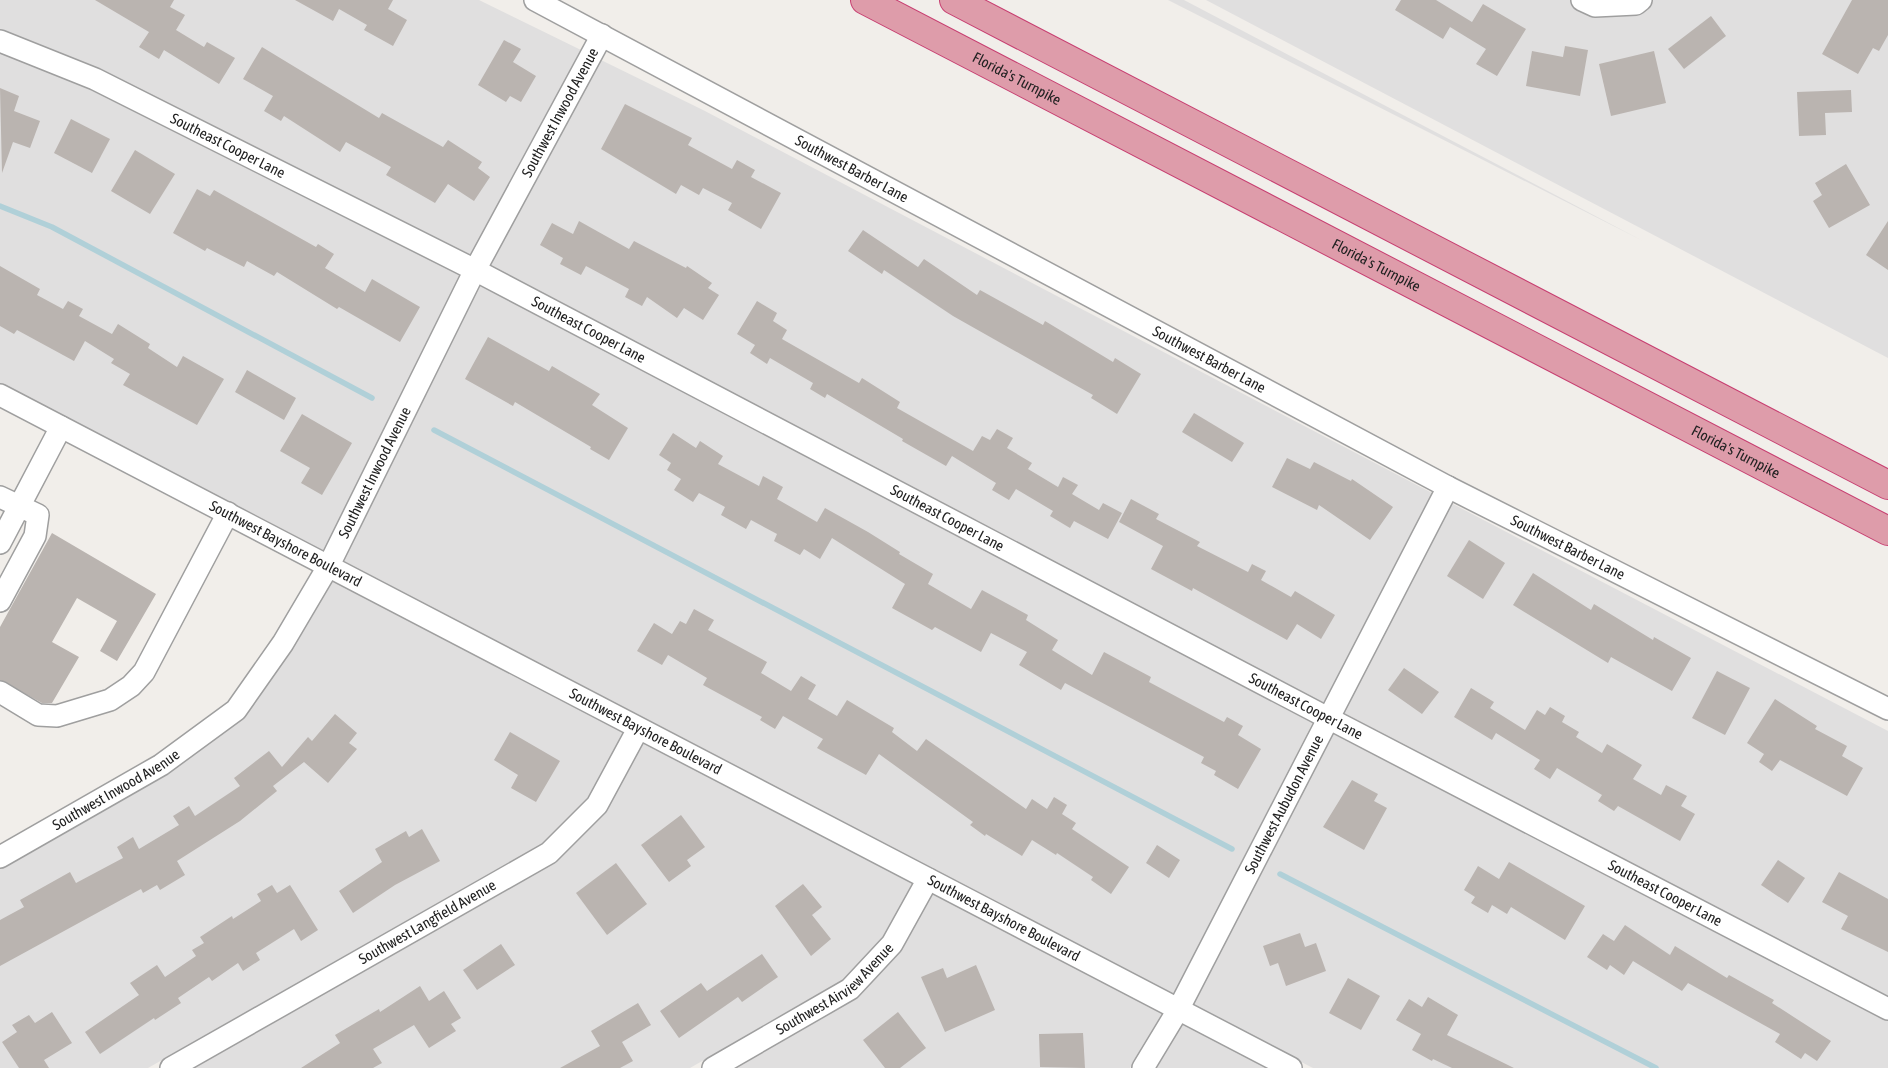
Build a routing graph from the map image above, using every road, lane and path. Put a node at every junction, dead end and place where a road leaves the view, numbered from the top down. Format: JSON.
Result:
{"nodes":[{"id":1,"x":535,"y":0,"type":"edge"},
{"id":2,"x":865,"y":0,"type":"edge"},
{"id":3,"x":954,"y":0,"type":"edge"},
{"id":4,"x":1582,"y":0,"type":"edge"},
{"id":5,"x":1641,"y":0,"type":"edge"},
{"id":6,"x":602,"y":35,"type":"junction"},
{"id":7,"x":0,"y":41,"type":"edge"},
{"id":8,"x":475,"y":270,"type":"junction"},
{"id":9,"x":0,"y":395,"type":"edge"},
{"id":10,"x":61,"y":427,"type":"junction"},
{"id":11,"x":1888,"y":485,"type":"edge"},
{"id":12,"x":1448,"y":487,"type":"junction"},
{"id":13,"x":0,"y":497,"type":"edge"},
{"id":14,"x":19,"y":507,"type":"junction"},
{"id":15,"x":228,"y":513,"type":"junction"},
{"id":16,"x":1888,"y":531,"type":"edge"},
{"id":17,"x":0,"y":543,"type":"edge"},
{"id":18,"x":329,"y":565,"type":"junction"},
{"id":19,"x":0,"y":601,"type":"edge"},
{"id":20,"x":0,"y":692,"type":"edge"},
{"id":21,"x":1888,"y":709,"type":"edge"},
{"id":22,"x":1328,"y":718,"type":"junction"},
{"id":23,"x":638,"y":729,"type":"junction"},
{"id":24,"x":0,"y":857,"type":"edge"},
{"id":25,"x":928,"y":879,"type":"junction"},
{"id":26,"x":1888,"y":1009,"type":"edge"},
{"id":27,"x":1178,"y":1010,"type":"junction"},
{"id":28,"x":171,"y":1068,"type":"edge"},
{"id":29,"x":713,"y":1068,"type":"edge"},
{"id":30,"x":1143,"y":1068,"type":"edge"},
{"id":31,"x":1291,"y":1068,"type":"edge"}],
"edges":[{"from":1,"to":6,"type":"street","name":"Southwest Barber Lane"},
{"from":2,"to":16,"type":"highway","name":"Florida's Turnpike"},
{"from":3,"to":11,"type":"highway"},
{"from":4,"to":5,"type":"street"},
{"from":6,"to":8,"type":"street","name":"Southwest Inwood Avenue"},
{"from":6,"to":12,"type":"street","name":"Southwest Barber Lane"},
{"from":7,"to":8,"type":"street","name":"Southeast Cooper Lane"},
{"from":8,"to":18,"type":"street","name":"Southwest Inwood Avenue"},
{"from":8,"to":22,"type":"street","name":"Southeast Cooper Lane"},
{"from":9,"to":10,"type":"street","name":"Southwest Bayshore Boulevard"},
{"from":10,"to":14,"type":"street"},
{"from":10,"to":15,"type":"street","name":"Southwest Bayshore Boulevard"},
{"from":12,"to":21,"type":"street","name":"Southwest Barber Lane"},
{"from":12,"to":22,"type":"street","name":"Southwest Aubudon Avenue"},
{"from":13,"to":14,"type":"street"},
{"from":14,"to":17,"type":"street"},
{"from":14,"to":19,"type":"street"},
{"from":15,"to":18,"type":"street","name":"Southwest Bayshore Boulevard"},
{"from":15,"to":20,"type":"street"},
{"from":18,"to":23,"type":"street","name":"Southwest Bayshore Boulevard"},
{"from":18,"to":24,"type":"street","name":"Southwest Inwood Avenue"},
{"from":22,"to":26,"type":"street","name":"Southeast Cooper Lane"},
{"from":22,"to":27,"type":"street","name":"Southwest Aubudon Avenue"},
{"from":23,"to":25,"type":"street","name":"Southwest Bayshore Boulevard"},
{"from":23,"to":28,"type":"street","name":"Southwest Langfield Avenue"},
{"from":25,"to":27,"type":"street","name":"Southwest Bayshore Boulevard"},
{"from":25,"to":29,"type":"street","name":"Southwest Airview Avenue"},
{"from":27,"to":30,"type":"street","name":"Southwest Aubudon Avenue"},
{"from":27,"to":31,"type":"street","name":"Southwest Bayshore Boulevard"}]}
